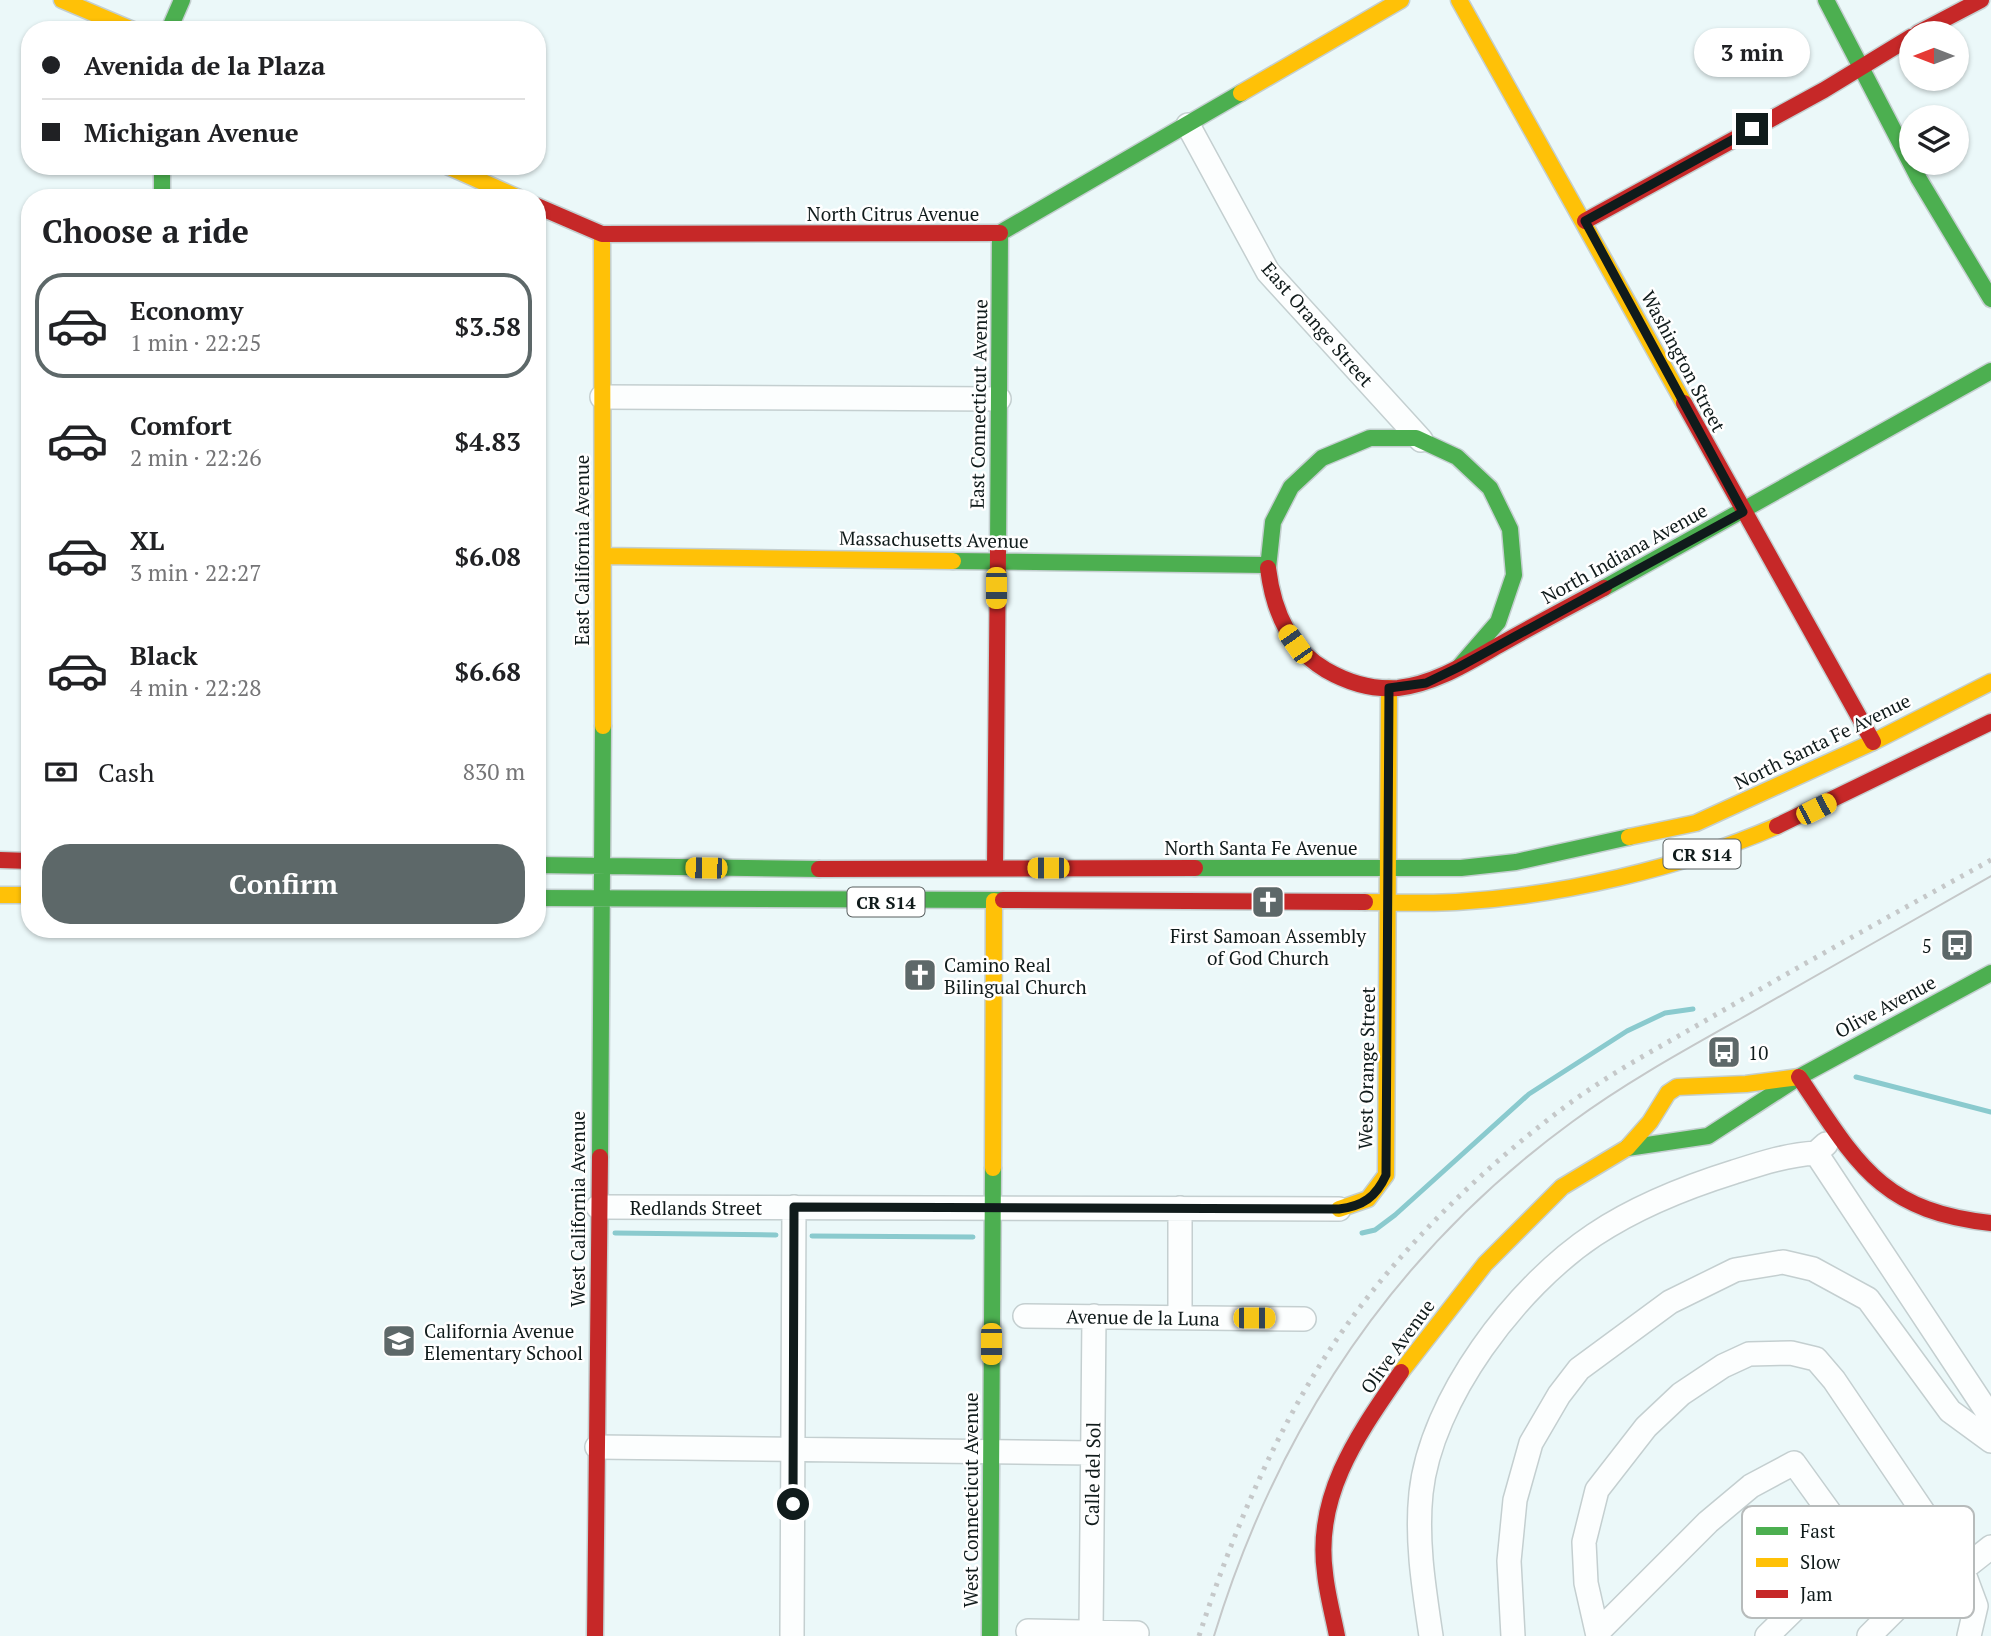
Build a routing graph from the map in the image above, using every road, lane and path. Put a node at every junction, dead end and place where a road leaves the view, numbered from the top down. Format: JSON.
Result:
{"nodes":[{"id":1,"x":62,"y":0,"type":"edge"},
{"id":2,"x":182,"y":0,"type":"edge"},
{"id":3,"x":1401,"y":0,"type":"edge"},
{"id":4,"x":1459,"y":0,"type":"edge"},
{"id":5,"x":1826,"y":0,"type":"edge"},
{"id":6,"x":1981,"y":0,"type":"edge"},
{"id":7,"x":112,"y":21,"type":"edge"},
{"id":8,"x":173,"y":21,"type":"edge"},
{"id":9,"x":1941,"y":21,"type":"edge"},
{"id":10,"x":1899,"y":44,"type":"edge"},
{"id":11,"x":1860,"y":67,"type":"junction"},
{"id":12,"x":1188,"y":125,"type":"junction"},
{"id":13,"x":467,"y":175,"type":"edge"},
{"id":14,"x":499,"y":189,"type":"edge"},
{"id":15,"x":546,"y":210,"type":"edge"},
{"id":16,"x":1585,"y":221,"type":"junction"},
{"id":17,"x":1000,"y":233,"type":"junction"},
{"id":18,"x":602,"y":234,"type":"junction"},
{"id":19,"x":1991,"y":299,"type":"edge"},
{"id":20,"x":1991,"y":371,"type":"edge"},
{"id":21,"x":602,"y":397,"type":"junction"},
{"id":22,"x":999,"y":399,"type":"junction"},
{"id":23,"x":1421,"y":440,"type":"junction"},
{"id":24,"x":1743,"y":512,"type":"junction"},
{"id":25,"x":603,"y":556,"type":"junction"},
{"id":26,"x":997,"y":560,"type":"junction"},
{"id":27,"x":1265,"y":565,"type":"junction"},
{"id":28,"x":1459,"y":667,"type":"junction"},
{"id":29,"x":1991,"y":682,"type":"edge"},
{"id":30,"x":1389,"y":688,"type":"junction"},
{"id":31,"x":1991,"y":722,"type":"edge"},
{"id":32,"x":1873,"y":742,"type":"junction"},
{"id":33,"x":1696,"y":823,"type":"junction"},
{"id":34,"x":0,"y":860,"type":"edge"},
{"id":35,"x":21,"y":861,"type":"edge"},
{"id":36,"x":546,"y":866,"type":"edge"},
{"id":37,"x":603,"y":866,"type":"junction"},
{"id":38,"x":1389,"y":867,"type":"junction"},
{"id":39,"x":995,"y":869,"type":"junction"},
{"id":40,"x":1602,"y":879,"type":"junction"},
{"id":41,"x":0,"y":895,"type":"edge"},
{"id":42,"x":21,"y":895,"type":"edge"},
{"id":43,"x":546,"y":898,"type":"edge"},
{"id":44,"x":602,"y":898,"type":"junction"},
{"id":45,"x":994,"y":901,"type":"junction"},
{"id":46,"x":1389,"y":903,"type":"junction"},
{"id":47,"x":1991,"y":973,"type":"edge"},
{"id":48,"x":1799,"y":1077,"type":"junction"},
{"id":49,"x":1668,"y":1093,"type":"junction"},
{"id":50,"x":1839,"y":1136,"type":"junction"},
{"id":51,"x":1697,"y":1140,"type":"junction"},
{"id":52,"x":1628,"y":1148,"type":"junction"},
{"id":53,"x":1815,"y":1153,"type":"junction"},
{"id":54,"x":598,"y":1207,"type":"junction"},
{"id":55,"x":794,"y":1207,"type":"junction"},
{"id":56,"x":992,"y":1207,"type":"junction"},
{"id":57,"x":1180,"y":1208,"type":"junction"},
{"id":58,"x":1339,"y":1209,"type":"joint"},
{"id":59,"x":1991,"y":1223,"type":"edge"},
{"id":60,"x":1025,"y":1316,"type":"dead end"},
{"id":61,"x":1094,"y":1316,"type":"junction"},
{"id":62,"x":1180,"y":1317,"type":"junction"},
{"id":63,"x":1304,"y":1318,"type":"dead end"},
{"id":64,"x":1991,"y":1427,"type":"edge"},
{"id":65,"x":1991,"y":1441,"type":"edge"},
{"id":66,"x":597,"y":1447,"type":"junction"},
{"id":67,"x":794,"y":1452,"type":"junction"},
{"id":68,"x":1092,"y":1453,"type":"junction"},
{"id":69,"x":991,"y":1454,"type":"junction"},
{"id":70,"x":1825,"y":1506,"type":"edge"},
{"id":71,"x":1919,"y":1506,"type":"edge"},
{"id":72,"x":1991,"y":1547,"type":"edge"},
{"id":73,"x":1974,"y":1562,"type":"edge"},
{"id":74,"x":1785,"y":1618,"type":"edge"},
{"id":75,"x":1888,"y":1618,"type":"edge"},
{"id":76,"x":1973,"y":1618,"type":"edge"},
{"id":77,"x":1028,"y":1631,"type":"dead end"},
{"id":78,"x":1091,"y":1632,"type":"junction"},
{"id":79,"x":1137,"y":1633,"type":"dead end"},
{"id":80,"x":1598,"y":1634,"type":"edge"},
{"id":81,"x":595,"y":1636,"type":"edge"},
{"id":82,"x":792,"y":1636,"type":"edge"},
{"id":83,"x":990,"y":1636,"type":"edge"},
{"id":84,"x":1337,"y":1636,"type":"edge"},
{"id":85,"x":1431,"y":1636,"type":"edge"},
{"id":86,"x":1513,"y":1636,"type":"edge"},
{"id":87,"x":1767,"y":1636,"type":"edge"},
{"id":88,"x":1870,"y":1636,"type":"edge"},
{"id":89,"x":1969,"y":1636,"type":"edge"}],
"edges":[{"from":1,"to":7,"type":"street"},
{"from":2,"to":8,"type":"street"},
{"from":3,"to":12,"type":"street","name":"North Citrus Avenue"},
{"from":4,"to":16,"type":"street","name":"Washington Street"},
{"from":5,"to":11,"type":"street"},
{"from":6,"to":9,"type":"street"},
{"from":10,"to":11,"type":"street"},
{"from":11,"to":16,"type":"street"},
{"from":11,"to":19,"type":"street"},
{"from":12,"to":17,"type":"street","name":"North Citrus Avenue"},
{"from":12,"to":23,"type":"street","name":"East Orange Street"},
{"from":13,"to":14,"type":"street"},
{"from":15,"to":18,"type":"street","name":"North Citrus Avenue"},
{"from":16,"to":24,"type":"street","name":"Washington Street"},
{"from":17,"to":18,"type":"street","name":"North Citrus Avenue"},
{"from":17,"to":22,"type":"street","name":"East Connecticut Avenue"},
{"from":18,"to":21,"type":"street","name":"East California Avenue"},
{"from":20,"to":24,"type":"street","name":"North Indiana Avenue"},
{"from":21,"to":22,"type":"street"},
{"from":21,"to":25,"type":"street","name":"East California Avenue"},
{"from":22,"to":26,"type":"street","name":"East Connecticut Avenue"},
{"from":23,"to":27,"type":"street"},
{"from":23,"to":28,"type":"street"},
{"from":24,"to":28,"type":"street","name":"North Indiana Avenue"},
{"from":24,"to":32,"type":"street","name":"Washington Street"},
{"from":25,"to":26,"type":"street","name":"Massachusetts Avenue"},
{"from":25,"to":37,"type":"street","name":"East California Avenue"},
{"from":26,"to":27,"type":"street","name":"Massachusetts Avenue"},
{"from":26,"to":39,"type":"street","name":"East Connecticut Avenue"},
{"from":27,"to":30,"type":"street"},
{"from":28,"to":30,"type":"street"},
{"from":29,"to":32,"type":"street","name":"North Santa Fe Avenue","number":"CR S14"},
{"from":30,"to":38,"type":"street","name":"West Orange Street"},
{"from":31,"to":40,"type":"street","number":"CR S14"},
{"from":32,"to":33,"type":"street","name":"North Santa Fe Avenue","number":"CR S14"},
{"from":33,"to":38,"type":"street","name":"North Santa Fe Avenue","number":"CR S14"},
{"from":33,"to":40,"type":"street"},
{"from":34,"to":35,"type":"street"},
{"from":36,"to":37,"type":"street","name":"North Santa Fe Avenue","number":"CR S14"},
{"from":37,"to":39,"type":"street","name":"North Santa Fe Avenue","number":"CR S14"},
{"from":37,"to":44,"type":"street","name":"West California Avenue"},
{"from":38,"to":39,"type":"street","name":"North Santa Fe Avenue","number":"CR S14"},
{"from":38,"to":46,"type":"street","name":"West Orange Street"},
{"from":40,"to":46,"type":"street","number":"CR S14"},
{"from":41,"to":42,"type":"street"},
{"from":43,"to":44,"type":"street","number":"CR S14"},
{"from":44,"to":45,"type":"street","number":"CR S14"},
{"from":44,"to":54,"type":"street","name":"West California Avenue"},
{"from":45,"to":46,"type":"street","number":"CR S14"},
{"from":45,"to":56,"type":"street","name":"West Connecticut Avenue"},
{"from":46,"to":58,"type":"street","name":"West Orange Street"},
{"from":47,"to":48,"type":"street","name":"Olive Avenue"},
{"from":48,"to":49,"type":"street","name":"Olive Avenue"},
{"from":48,"to":50,"type":"street"},
{"from":48,"to":51,"type":"street","name":"Olive Avenue"},
{"from":49,"to":51,"type":"street"},
{"from":49,"to":52,"type":"street","name":"Olive Avenue"},
{"from":50,"to":53,"type":"street"},
{"from":50,"to":59,"type":"street"},
{"from":51,"to":52,"type":"street","name":"Olive Avenue"},
{"from":52,"to":84,"type":"street","name":"Olive Avenue"},
{"from":53,"to":64,"type":"street"},
{"from":53,"to":85,"type":"street"},
{"from":54,"to":55,"type":"street","name":"Redlands Street"},
{"from":54,"to":66,"type":"street","name":"West California Avenue"},
{"from":55,"to":56,"type":"street","name":"Redlands Street"},
{"from":55,"to":67,"type":"street"},
{"from":56,"to":57,"type":"street","name":"Redlands Street"},
{"from":56,"to":69,"type":"street","name":"West Connecticut Avenue"},
{"from":57,"to":58,"type":"street","name":"Redlands Street"},
{"from":57,"to":62,"type":"street"},
{"from":60,"to":61,"type":"street","name":"Avenue de la Luna"},
{"from":61,"to":62,"type":"street","name":"Avenue de la Luna"},
{"from":61,"to":68,"type":"street","name":"Calle del Sol"},
{"from":62,"to":63,"type":"street","name":"Avenue de la Luna"},
{"from":65,"to":86,"type":"street"},
{"from":66,"to":67,"type":"street"},
{"from":66,"to":81,"type":"street","name":"West California Avenue"},
{"from":67,"to":69,"type":"street"},
{"from":67,"to":82,"type":"street"},
{"from":68,"to":69,"type":"street"},
{"from":68,"to":78,"type":"street","name":"Calle del Sol"},
{"from":69,"to":83,"type":"street","name":"West Connecticut Avenue"},
{"from":70,"to":80,"type":"street"},
{"from":71,"to":80,"type":"street"},
{"from":72,"to":73,"type":"street"},
{"from":74,"to":87,"type":"street"},
{"from":75,"to":88,"type":"street"},
{"from":76,"to":89,"type":"street"},
{"from":77,"to":78,"type":"street"},
{"from":78,"to":79,"type":"street"}]}
